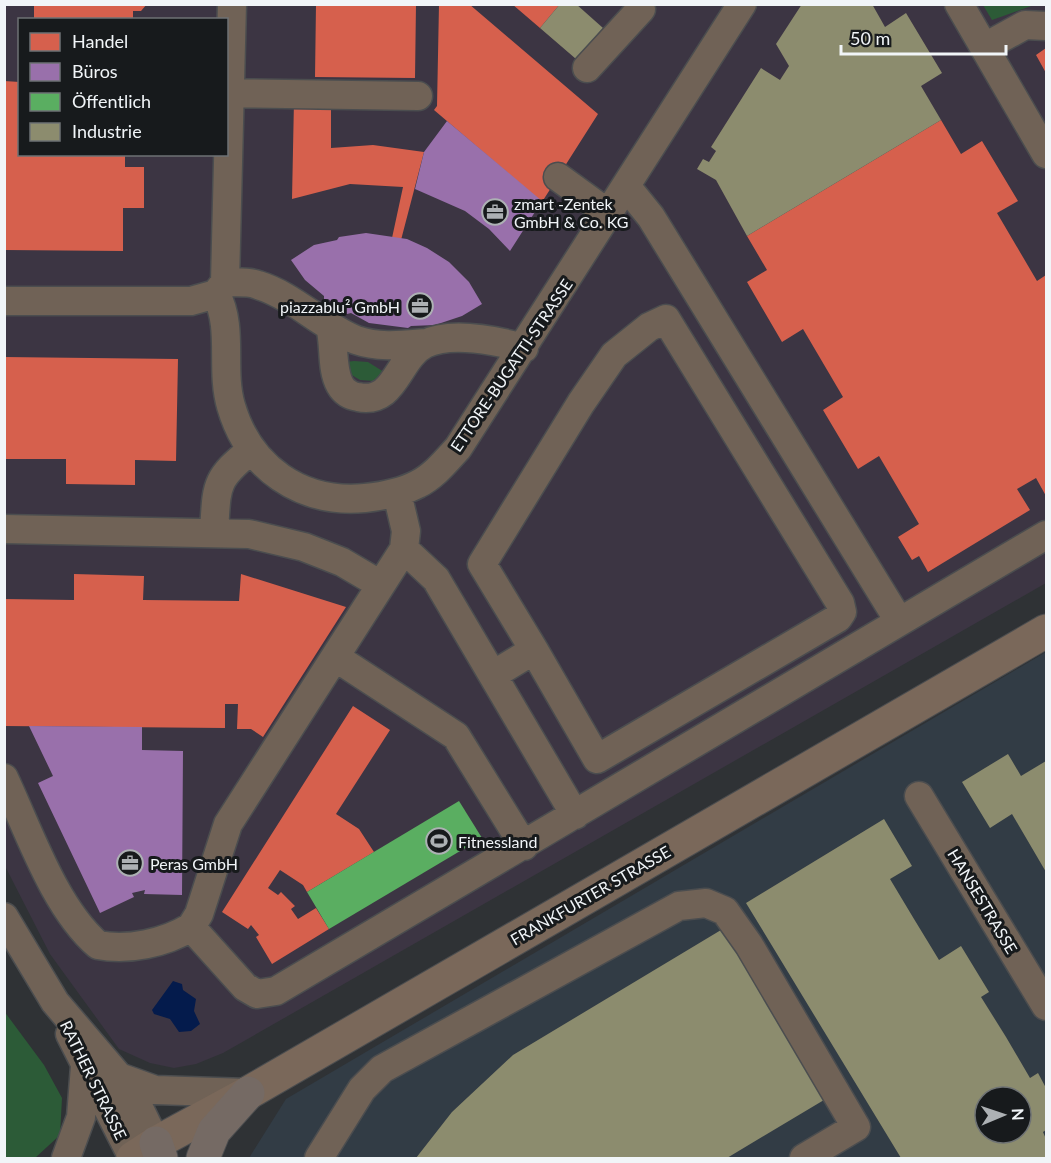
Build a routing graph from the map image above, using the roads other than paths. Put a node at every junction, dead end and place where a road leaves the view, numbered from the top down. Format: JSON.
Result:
{"nodes":[{"id":1,"x":232,"y":4,"type":"edge"},
{"id":2,"x":742,"y":4,"type":"edge"},
{"id":3,"x":959,"y":4,"type":"edge"},
{"id":4,"x":641,"y":9,"type":"dead end"},
{"id":5,"x":1047,"y":26,"type":"edge"},
{"id":6,"x":985,"y":47,"type":"junction"},
{"id":7,"x":587,"y":69,"type":"dead end"},
{"id":8,"x":230,"y":93,"type":"junction"},
{"id":9,"x":418,"y":96,"type":"dead end"},
{"id":10,"x":228,"y":136,"type":"edge"},
{"id":11,"x":1047,"y":154,"type":"edge"},
{"id":12,"x":227,"y":156,"type":"edge"},
{"id":13,"x":558,"y":177,"type":"dead end"},
{"id":14,"x":626,"y":186,"type":"junction"},
{"id":15,"x":609,"y":214,"type":"junction"},
{"id":16,"x":221,"y":288,"type":"junction"},
{"id":17,"x":4,"y":301,"type":"edge"},
{"id":18,"x":330,"y":326,"type":"junction"},
{"id":19,"x":426,"y":343,"type":"junction"},
{"id":20,"x":524,"y":348,"type":"junction"},
{"id":21,"x":251,"y":450,"type":"junction"},
{"id":22,"x":397,"y":493,"type":"junction"},
{"id":23,"x":4,"y":529,"type":"edge"},
{"id":24,"x":214,"y":532,"type":"junction"},
{"id":25,"x":1047,"y":536,"type":"edge"},
{"id":26,"x":404,"y":549,"type":"junction"},
{"id":27,"x":381,"y":585,"type":"junction"},
{"id":28,"x":899,"y":621,"type":"junction"},
{"id":29,"x":1047,"y":631,"type":"edge"},
{"id":30,"x":534,"y":650,"type":"junction"},
{"id":31,"x":335,"y":657,"type":"junction"},
{"id":32,"x":493,"y":675,"type":"junction"},
{"id":33,"x":4,"y":778,"type":"edge"},
{"id":34,"x":919,"y":796,"type":"dead end"},
{"id":35,"x":575,"y":815,"type":"junction"},
{"id":36,"x":524,"y":846,"type":"junction"},
{"id":37,"x":4,"y":917,"type":"edge"},
{"id":38,"x":191,"y":927,"type":"junction"},
{"id":39,"x":55,"y":1002,"type":"junction"},
{"id":40,"x":1047,"y":1006,"type":"edge"},
{"id":41,"x":85,"y":1066,"type":"junction"},
{"id":42,"x":119,"y":1077,"type":"junction"},
{"id":43,"x":248,"y":1093,"type":"junction"},
{"id":44,"x":146,"y":1155,"type":"edge"},
{"id":45,"x":66,"y":1158,"type":"edge"},
{"id":46,"x":203,"y":1158,"type":"edge"},
{"id":47,"x":319,"y":1158,"type":"edge"},
{"id":48,"x":804,"y":1158,"type":"edge"}],
"edges":[{"from":1,"to":8,"type":"street","name":"ETTORE-BUGATTI-STRASSE"},
{"from":2,"to":14,"type":"street","name":"ETTORE-BUGATTI-STRASSE"},
{"from":3,"to":6,"type":"street"},
{"from":4,"to":7,"type":"street"},
{"from":5,"to":6,"type":"street"},
{"from":6,"to":11,"type":"street"},
{"from":8,"to":9,"type":"street"},
{"from":8,"to":10,"type":"street","name":"ETTORE-BUGATTI-STRASSE"},
{"from":12,"to":16,"type":"street","name":"ETTORE-BUGATTI-STRASSE"},
{"from":13,"to":15,"type":"street"},
{"from":14,"to":15,"type":"street","name":"ETTORE-BUGATTI-STRASSE"},
{"from":14,"to":28,"type":"street"},
{"from":15,"to":20,"type":"street","name":"ETTORE-BUGATTI-STRASSE"},
{"from":16,"to":17,"type":"street"},
{"from":16,"to":18,"type":"street"},
{"from":16,"to":21,"type":"street","name":"ETTORE-BUGATTI-STRASSE"},
{"from":18,"to":19,"type":"street"},
{"from":18,"to":19,"type":"street"},
{"from":19,"to":20,"type":"street"},
{"from":20,"to":22,"type":"street","name":"ETTORE-BUGATTI-STRASSE"},
{"from":21,"to":22,"type":"street","name":"ETTORE-BUGATTI-STRASSE"},
{"from":21,"to":24,"type":"street"},
{"from":22,"to":26,"type":"street"},
{"from":23,"to":24,"type":"street"},
{"from":24,"to":27,"type":"street"},
{"from":25,"to":28,"type":"street"},
{"from":26,"to":27,"type":"street"},
{"from":26,"to":32,"type":"street"},
{"from":27,"to":31,"type":"street"},
{"from":28,"to":35,"type":"street"},
{"from":29,"to":43,"type":"main road","name":"FRANKFURTER STRASSE"},
{"from":30,"to":30,"type":"street"},
{"from":30,"to":32,"type":"street"},
{"from":31,"to":36,"type":"street"},
{"from":31,"to":38,"type":"street"},
{"from":32,"to":35,"type":"street"},
{"from":33,"to":38,"type":"street"},
{"from":34,"to":40,"type":"street","name":"HANSESTRASSE"},
{"from":35,"to":36,"type":"street"},
{"from":36,"to":38,"type":"street"},
{"from":37,"to":39,"type":"street","name":"RATHER STRASSE"},
{"from":39,"to":41,"type":"street","name":"RATHER STRASSE"},
{"from":39,"to":42,"type":"street","name":"RATHER STRASSE"},
{"from":41,"to":44,"type":"street","name":"RATHER STRASSE"},
{"from":41,"to":45,"type":"street"},
{"from":42,"to":43,"type":"street"},
{"from":42,"to":44,"type":"street","name":"RATHER STRASSE"},
{"from":43,"to":44,"type":"main road","name":"FRANKFURTER STRASSE"},
{"from":43,"to":46,"type":"highway"},
{"from":47,"to":48,"type":"street"}]}
